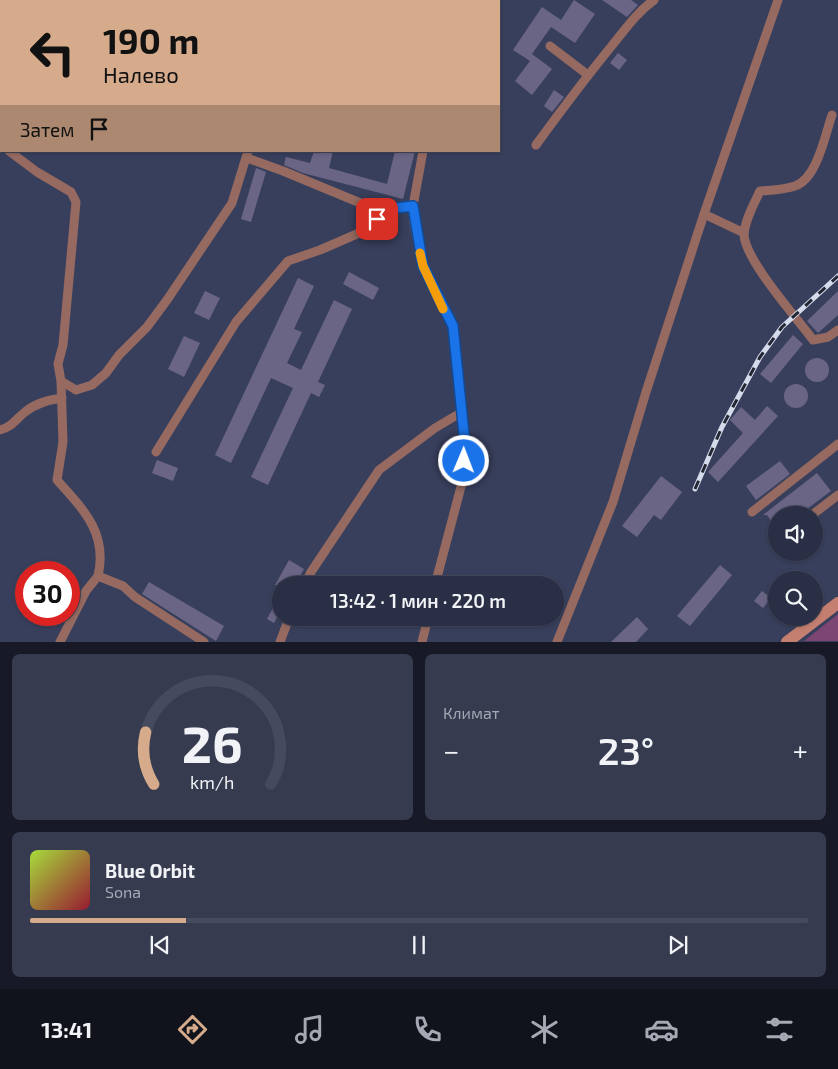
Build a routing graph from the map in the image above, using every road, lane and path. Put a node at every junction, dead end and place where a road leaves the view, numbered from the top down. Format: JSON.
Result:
{"nodes":[{"id":1,"x":654,"y":0,"type":"edge"},
{"id":2,"x":778,"y":0,"type":"edge"},
{"id":3,"x":550,"y":46,"type":"dead end"},
{"id":4,"x":588,"y":76,"type":"junction"},
{"id":5,"x":832,"y":115,"type":"dead end"},
{"id":6,"x":536,"y":145,"type":"dead end"},
{"id":7,"x":10,"y":152,"type":"edge"},
{"id":8,"x":423,"y":152,"type":"edge"},
{"id":9,"x":248,"y":155,"type":"edge"},
{"id":10,"x":413,"y":206,"type":"junction"},
{"id":11,"x":388,"y":209,"type":"junction"},
{"id":12,"x":704,"y":214,"type":"junction"},
{"id":13,"x":744,"y":233,"type":"junction"},
{"id":14,"x":837,"y":333,"type":"edge"},
{"id":15,"x":61,"y":382,"type":"junction"},
{"id":16,"x":62,"y":398,"type":"junction"},
{"id":17,"x":462,"y":412,"type":"junction"},
{"id":18,"x":0,"y":430,"type":"edge"},
{"id":19,"x":838,"y":444,"type":"edge"},
{"id":20,"x":156,"y":452,"type":"dead end"},
{"id":21,"x":838,"y":495,"type":"edge"},
{"id":22,"x":823,"y":507,"type":"edge"},
{"id":23,"x":752,"y":512,"type":"dead end"},
{"id":24,"x":98,"y":576,"type":"junction"},
{"id":25,"x":309,"y":576,"type":"edge"},
{"id":26,"x":437,"y":576,"type":"edge"},
{"id":27,"x":838,"y":603,"type":"edge"},
{"id":28,"x":286,"y":626,"type":"edge"},
{"id":29,"x":426,"y":626,"type":"edge"},
{"id":30,"x":60,"y":642,"type":"edge"},
{"id":31,"x":204,"y":642,"type":"edge"},
{"id":32,"x":280,"y":642,"type":"edge"},
{"id":33,"x":422,"y":642,"type":"edge"},
{"id":34,"x":557,"y":642,"type":"edge"},
{"id":35,"x":787,"y":642,"type":"edge"}],
"edges":[{"from":1,"to":4,"type":"street"},
{"from":2,"to":12,"type":"street"},
{"from":3,"to":4,"type":"street"},
{"from":4,"to":6,"type":"street"},
{"from":5,"to":13,"type":"street"},
{"from":7,"to":15,"type":"street"},
{"from":8,"to":10,"type":"street"},
{"from":9,"to":11,"type":"street"},
{"from":9,"to":15,"type":"street"},
{"from":10,"to":11,"type":"street"},
{"from":10,"to":17,"type":"street"},
{"from":11,"to":20,"type":"street"},
{"from":12,"to":13,"type":"street"},
{"from":12,"to":34,"type":"street"},
{"from":13,"to":14,"type":"street"},
{"from":15,"to":16,"type":"street"},
{"from":16,"to":18,"type":"street"},
{"from":16,"to":24,"type":"street"},
{"from":17,"to":25,"type":"street"},
{"from":17,"to":26,"type":"street"},
{"from":19,"to":23,"type":"street"},
{"from":21,"to":22,"type":"street"},
{"from":24,"to":30,"type":"street"},
{"from":24,"to":31,"type":"street"},
{"from":27,"to":35,"type":"main road"},
{"from":28,"to":32,"type":"street"},
{"from":29,"to":33,"type":"street"}]}
